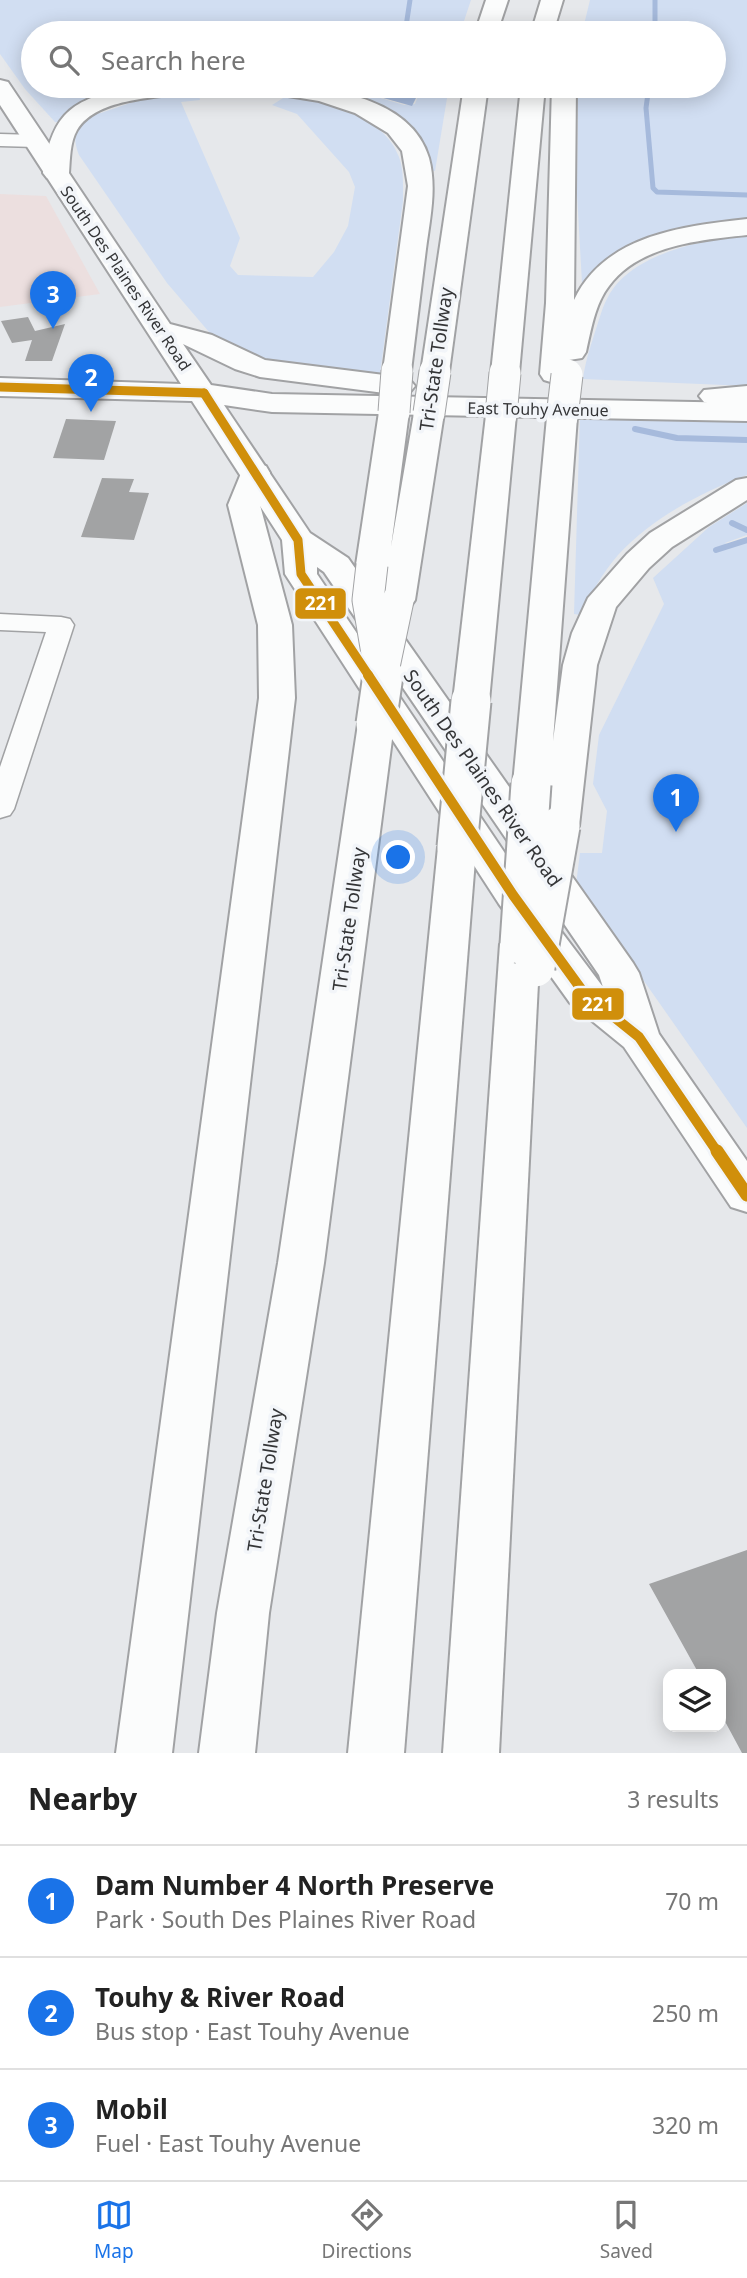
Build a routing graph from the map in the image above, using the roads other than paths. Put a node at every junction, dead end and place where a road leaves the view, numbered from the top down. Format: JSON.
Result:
{"nodes":[{"id":1,"x":497,"y":0,"type":"edge"},
{"id":2,"x":552,"y":0,"type":"edge"},
{"id":3,"x":490,"y":21,"type":"edge"},
{"id":4,"x":546,"y":21,"type":"edge"},
{"id":5,"x":0,"y":87,"type":"edge"},
{"id":6,"x":118,"y":98,"type":"edge"},
{"id":7,"x":330,"y":98,"type":"edge"},
{"id":8,"x":474,"y":98,"type":"edge"},
{"id":9,"x":532,"y":98,"type":"edge"},
{"id":10,"x":564,"y":98,"type":"edge"},
{"id":11,"x":0,"y":141,"type":"edge"},
{"id":12,"x":36,"y":141,"type":"junction"},
{"id":13,"x":56,"y":173,"type":"junction"},
{"id":14,"x":747,"y":228,"type":"edge"},
{"id":15,"x":160,"y":330,"type":"junction"},
{"id":16,"x":560,"y":374,"type":"junction"},
{"id":17,"x":0,"y":387,"type":"edge"},
{"id":18,"x":428,"y":391,"type":"junction"},
{"id":19,"x":204,"y":393,"type":"junction"},
{"id":20,"x":747,"y":396,"type":"edge"},
{"id":21,"x":747,"y":412,"type":"edge"},
{"id":22,"x":255,"y":473,"type":"junction"},
{"id":23,"x":747,"y":487,"type":"edge"},
{"id":24,"x":0,"y":622,"type":"edge"},
{"id":25,"x":382,"y":678,"type":"junction"},
{"id":26,"x":0,"y":809,"type":"edge"},
{"id":27,"x":528,"y":956,"type":"junction"},
{"id":28,"x":747,"y":1195,"type":"edge"},
{"id":29,"x":144,"y":1753,"type":"edge"},
{"id":30,"x":227,"y":1753,"type":"edge"},
{"id":31,"x":376,"y":1753,"type":"edge"},
{"id":32,"x":471,"y":1753,"type":"edge"}],
"edges":[{"from":1,"to":3,"type":"main road"},
{"from":2,"to":4,"type":"main road"},
{"from":5,"to":12,"type":"main road","name":"South Des Plaines River Road"},
{"from":6,"to":13,"type":"main road"},
{"from":7,"to":25,"type":"main road","bridge":true},
{"from":8,"to":18,"type":"main road","name":"Tri-State Tollway"},
{"from":9,"to":31,"type":"main road","bridge":true},
{"from":10,"to":16,"type":"main road"},
{"from":11,"to":12,"type":"street"},
{"from":12,"to":13,"type":"main road","name":"South Des Plaines River Road"},
{"from":13,"to":15,"type":"main road","name":"South Des Plaines River Road"},
{"from":14,"to":16,"type":"main road"},
{"from":15,"to":18,"type":"main road"},
{"from":15,"to":19,"type":"main road","name":"South Des Plaines River Road"},
{"from":16,"to":27,"type":"main road","bridge":true},
{"from":17,"to":19,"type":"main road","name":"East Touhy Avenue"},
{"from":18,"to":19,"type":"main road","name":"East Touhy Avenue"},
{"from":18,"to":20,"type":"main road","name":"East Touhy Avenue"},
{"from":18,"to":25,"type":"main road","name":"Tri-State Tollway","bridge":true},
{"from":19,"to":21,"type":"main road","name":"East Touhy Avenue"},
{"from":19,"to":22,"type":"main road","name":"South Des Plaines River Road"},
{"from":22,"to":28,"type":"main road","name":"South Des Plaines River Road"},
{"from":22,"to":29,"type":"main road"},
{"from":23,"to":27,"type":"main road","bridge":true},
{"from":24,"to":26,"type":"street"},
{"from":25,"to":30,"type":"main road","name":"Tri-State Tollway","bridge":true},
{"from":27,"to":32,"type":"main road"}]}
